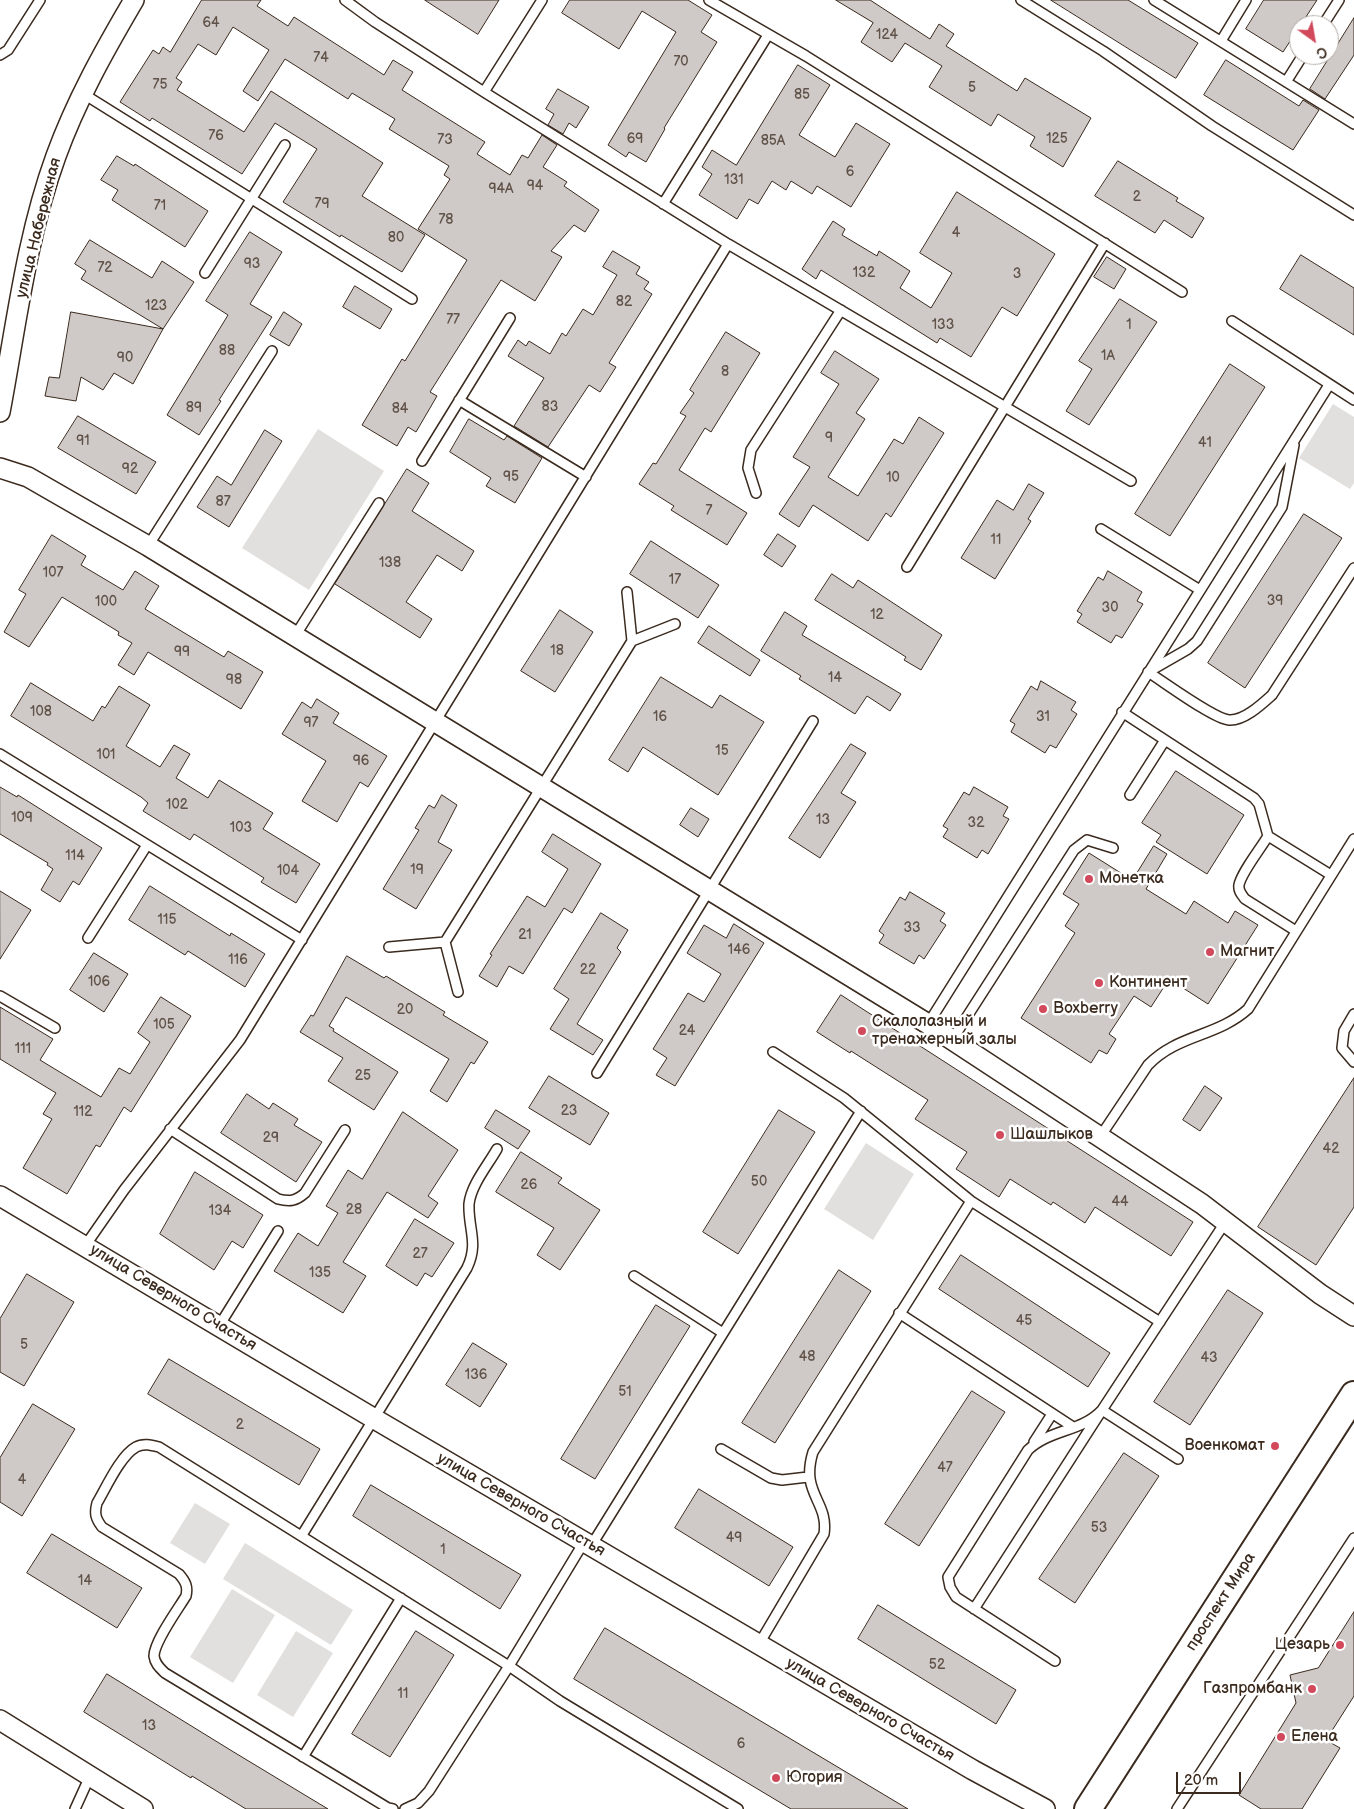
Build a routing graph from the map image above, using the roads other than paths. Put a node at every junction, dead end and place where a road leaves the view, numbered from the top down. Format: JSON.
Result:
{"nodes":[{"id":1,"x":40,"y":0,"type":"edge"},
{"id":2,"x":134,"y":0,"type":"edge"},
{"id":3,"x":345,"y":0,"type":"edge"},
{"id":4,"x":542,"y":0,"type":"edge"},
{"id":5,"x":709,"y":0,"type":"edge"},
{"id":6,"x":1021,"y":0,"type":"edge"},
{"id":7,"x":1154,"y":0,"type":"edge"},
{"id":8,"x":1246,"y":0,"type":"edge"},
{"id":9,"x":1339,"y":0,"type":"edge"},
{"id":10,"x":1329,"y":15,"type":"edge"},
{"id":11,"x":768,"y":35,"type":"junction"},
{"id":12,"x":1221,"y":41,"type":"junction"},
{"id":13,"x":0,"y":56,"type":"edge"},
{"id":14,"x":1297,"y":65,"type":"edge"},
{"id":15,"x":1286,"y":82,"type":"junction"},
{"id":16,"x":484,"y":92,"type":"junction"},
{"id":17,"x":82,"y":94,"type":"junction"},
{"id":18,"x":1354,"y":124,"type":"edge"},
{"id":19,"x":285,"y":145,"type":"dead end"},
{"id":20,"x":251,"y":199,"type":"junction"},
{"id":21,"x":664,"y":204,"type":"junction"},
{"id":22,"x":1354,"y":215,"type":"edge"},
{"id":23,"x":728,"y":244,"type":"junction"},
{"id":24,"x":1105,"y":244,"type":"junction"},
{"id":25,"x":205,"y":273,"type":"dead end"},
{"id":26,"x":1182,"y":292,"type":"dead end"},
{"id":27,"x":412,"y":299,"type":"dead end"},
{"id":28,"x":841,"y":310,"type":"junction"},
{"id":29,"x":510,"y":318,"type":"dead end"},
{"id":30,"x":1232,"y":321,"type":"dead end"},
{"id":31,"x":272,"y":351,"type":"dead end"},
{"id":32,"x":1329,"y":385,"type":"junction"},
{"id":33,"x":459,"y":400,"type":"junction"},
{"id":34,"x":1354,"y":400,"type":"edge"},
{"id":35,"x":1005,"y":405,"type":"junction"},
{"id":36,"x":0,"y":412,"type":"edge"},
{"id":37,"x":1294,"y":440,"type":"junction"},
{"id":38,"x":422,"y":461,"type":"dead end"},
{"id":39,"x":0,"y":468,"type":"edge"},
{"id":40,"x":586,"y":477,"type":"junction"},
{"id":41,"x":1131,"y":481,"type":"dead end"},
{"id":42,"x":756,"y":493,"type":"dead end"},
{"id":43,"x":379,"y":503,"type":"dead end"},
{"id":44,"x":1101,"y":529,"type":"dead end"},
{"id":45,"x":148,"y":546,"type":"junction"},
{"id":46,"x":907,"y":567,"type":"dead end"},
{"id":47,"x":1354,"y":568,"type":"edge"},
{"id":48,"x":1200,"y":590,"type":"junction"},
{"id":49,"x":627,"y":592,"type":"dead end"},
{"id":50,"x":675,"y":624,"type":"dead end"},
{"id":51,"x":295,"y":636,"type":"junction"},
{"id":52,"x":632,"y":641,"type":"junction"},
{"id":53,"x":1148,"y":672,"type":"junction"},
{"id":54,"x":1122,"y":712,"type":"junction"},
{"id":55,"x":813,"y":721,"type":"dead end"},
{"id":56,"x":436,"y":722,"type":"junction"},
{"id":57,"x":1165,"y":740,"type":"junction"},
{"id":58,"x":0,"y":754,"type":"edge"},
{"id":59,"x":541,"y":786,"type":"junction"},
{"id":60,"x":1130,"y":795,"type":"dead end"},
{"id":61,"x":1268,"y":836,"type":"junction"},
{"id":62,"x":1354,"y":838,"type":"edge"},
{"id":63,"x":147,"y":844,"type":"junction"},
{"id":64,"x":1113,"y":848,"type":"dead end"},
{"id":65,"x":1331,"y":875,"type":"junction"},
{"id":66,"x":709,"y":889,"type":"junction"},
{"id":67,"x":1296,"y":931,"type":"junction"},
{"id":68,"x":88,"y":938,"type":"dead end"},
{"id":69,"x":302,"y":940,"type":"junction"},
{"id":70,"x":445,"y":942,"type":"junction"},
{"id":71,"x":390,"y":947,"type":"dead end"},
{"id":72,"x":458,"y":992,"type":"dead end"},
{"id":73,"x":0,"y":996,"type":"edge"},
{"id":74,"x":1354,"y":1014,"type":"edge"},
{"id":75,"x":928,"y":1024,"type":"junction"},
{"id":76,"x":54,"y":1028,"type":"dead end"},
{"id":77,"x":952,"y":1040,"type":"junction"},
{"id":78,"x":773,"y":1052,"type":"dead end"},
{"id":79,"x":1354,"y":1062,"type":"edge"},
{"id":80,"x":597,"y":1073,"type":"dead end"},
{"id":81,"x":861,"y":1111,"type":"junction"},
{"id":82,"x":170,"y":1130,"type":"junction"},
{"id":83,"x":345,"y":1130,"type":"dead end"},
{"id":84,"x":1100,"y":1138,"type":"junction"},
{"id":85,"x":497,"y":1149,"type":"dead end"},
{"id":86,"x":0,"y":1196,"type":"edge"},
{"id":87,"x":971,"y":1201,"type":"junction"},
{"id":88,"x":1226,"y":1221,"type":"junction"},
{"id":89,"x":278,"y":1231,"type":"dead end"},
{"id":90,"x":85,"y":1246,"type":"junction"},
{"id":91,"x":634,"y":1276,"type":"dead end"},
{"id":92,"x":899,"y":1313,"type":"junction"},
{"id":93,"x":1354,"y":1316,"type":"edge"},
{"id":94,"x":1160,"y":1322,"type":"junction"},
{"id":95,"x":219,"y":1326,"type":"junction"},
{"id":96,"x":723,"y":1333,"type":"junction"},
{"id":97,"x":1354,"y":1395,"type":"edge"},
{"id":98,"x":1102,"y":1410,"type":"junction"},
{"id":99,"x":1052,"y":1414,"type":"junction"},
{"id":100,"x":373,"y":1418,"type":"junction"},
{"id":101,"x":1073,"y":1427,"type":"junction"},
{"id":102,"x":721,"y":1449,"type":"dead end"},
{"id":103,"x":1028,"y":1450,"type":"junction"},
{"id":104,"x":1178,"y":1459,"type":"dead end"},
{"id":105,"x":808,"y":1477,"type":"junction"},
{"id":106,"x":302,"y":1535,"type":"junction"},
{"id":107,"x":1354,"y":1538,"type":"edge"},
{"id":108,"x":587,"y":1544,"type":"junction"},
{"id":109,"x":401,"y":1598,"type":"junction"},
{"id":110,"x":974,"y":1608,"type":"junction"},
{"id":111,"x":759,"y":1644,"type":"junction"},
{"id":112,"x":1056,"y":1660,"type":"dead end"},
{"id":113,"x":509,"y":1666,"type":"junction"},
{"id":114,"x":0,"y":1720,"type":"edge"},
{"id":115,"x":303,"y":1757,"type":"junction"},
{"id":116,"x":90,"y":1776,"type":"junction"},
{"id":117,"x":74,"y":1809,"type":"edge"},
{"id":118,"x":143,"y":1809,"type":"edge"},
{"id":119,"x":392,"y":1809,"type":"edge"},
{"id":120,"x":405,"y":1809,"type":"edge"},
{"id":121,"x":738,"y":1809,"type":"edge"},
{"id":122,"x":1045,"y":1809,"type":"edge"},
{"id":123,"x":1088,"y":1809,"type":"edge"},
{"id":124,"x":1177,"y":1809,"type":"edge"}],
"edges":[{"from":1,"to":13,"type":"lane"},
{"from":2,"to":17,"type":"street","name":"улица Набережная"},
{"from":3,"to":16,"type":"lane"},
{"from":4,"to":16,"type":"lane"},
{"from":5,"to":11,"type":"lane"},
{"from":6,"to":22,"type":"lane"},
{"from":7,"to":12,"type":"lane"},
{"from":8,"to":12,"type":"lane"},
{"from":9,"to":10,"type":"lane"},
{"from":11,"to":21,"type":"lane"},
{"from":11,"to":24,"type":"lane"},
{"from":12,"to":15,"type":"lane"},
{"from":14,"to":15,"type":"lane"},
{"from":15,"to":18,"type":"lane"},
{"from":16,"to":21,"type":"lane"},
{"from":17,"to":20,"type":"lane"},
{"from":17,"to":36,"type":"street","name":"улица Набережная"},
{"from":19,"to":20,"type":"lane"},
{"from":20,"to":25,"type":"lane"},
{"from":20,"to":27,"type":"lane"},
{"from":21,"to":23,"type":"lane"},
{"from":23,"to":28,"type":"lane"},
{"from":23,"to":40,"type":"lane"},
{"from":24,"to":26,"type":"lane"},
{"from":24,"to":35,"type":"lane"},
{"from":28,"to":35,"type":"lane"},
{"from":28,"to":42,"type":"lane"},
{"from":29,"to":33,"type":"lane"},
{"from":30,"to":32,"type":"lane"},
{"from":31,"to":45,"type":"lane"},
{"from":32,"to":34,"type":"lane"},
{"from":32,"to":37,"type":"lane"},
{"from":33,"to":38,"type":"lane"},
{"from":33,"to":40,"type":"lane"},
{"from":35,"to":41,"type":"lane"},
{"from":35,"to":46,"type":"lane"},
{"from":37,"to":48,"type":"lane"},
{"from":37,"to":53,"type":"lane"},
{"from":39,"to":45,"type":"street"},
{"from":40,"to":56,"type":"lane"},
{"from":43,"to":51,"type":"lane"},
{"from":44,"to":48,"type":"lane"},
{"from":45,"to":51,"type":"street"},
{"from":47,"to":53,"type":"lane"},
{"from":48,"to":53,"type":"lane"},
{"from":49,"to":52,"type":"lane"},
{"from":50,"to":52,"type":"lane"},
{"from":51,"to":56,"type":"street"},
{"from":52,"to":59,"type":"lane"},
{"from":53,"to":54,"type":"lane"},
{"from":54,"to":57,"type":"lane"},
{"from":54,"to":75,"type":"lane"},
{"from":55,"to":66,"type":"lane"},
{"from":56,"to":59,"type":"street"},
{"from":56,"to":69,"type":"lane"},
{"from":57,"to":60,"type":"lane"},
{"from":57,"to":61,"type":"lane"},
{"from":58,"to":63,"type":"lane"},
{"from":59,"to":66,"type":"street"},
{"from":59,"to":70,"type":"lane"},
{"from":61,"to":65,"type":"lane"},
{"from":61,"to":67,"type":"lane"},
{"from":62,"to":65,"type":"lane"},
{"from":63,"to":68,"type":"lane"},
{"from":63,"to":69,"type":"lane"},
{"from":64,"to":77,"type":"lane"},
{"from":65,"to":67,"type":"lane"},
{"from":66,"to":75,"type":"street"},
{"from":66,"to":80,"type":"lane"},
{"from":67,"to":84,"type":"lane"},
{"from":69,"to":82,"type":"lane"},
{"from":70,"to":71,"type":"lane"},
{"from":70,"to":72,"type":"lane"},
{"from":73,"to":76,"type":"lane"},
{"from":74,"to":79,"type":"lane"},
{"from":75,"to":77,"type":"street"},
{"from":77,"to":84,"type":"street"},
{"from":78,"to":81,"type":"lane"},
{"from":81,"to":87,"type":"lane"},
{"from":81,"to":96,"type":"lane"},
{"from":82,"to":83,"type":"lane"},
{"from":82,"to":90,"type":"lane"},
{"from":84,"to":88,"type":"street"},
{"from":85,"to":100,"type":"lane"},
{"from":86,"to":90,"type":"street","name":"улица Северного Счастья"},
{"from":87,"to":92,"type":"lane"},
{"from":87,"to":94,"type":"lane"},
{"from":88,"to":93,"type":"street"},
{"from":88,"to":94,"type":"lane"},
{"from":89,"to":95,"type":"lane"},
{"from":90,"to":95,"type":"street","name":"улица Северного Счастья"},
{"from":91,"to":96,"type":"lane"},
{"from":92,"to":99,"type":"lane"},
{"from":92,"to":105,"type":"lane"},
{"from":94,"to":98,"type":"lane"},
{"from":95,"to":100,"type":"street","name":"улица Северного Счастья"},
{"from":96,"to":108,"type":"lane"},
{"from":97,"to":123,"type":"main road","name":"проспект Мира"},
{"from":98,"to":101,"type":"lane"},
{"from":98,"to":104,"type":"lane"},
{"from":98,"to":110,"type":"lane"},
{"from":99,"to":101,"type":"lane"},
{"from":99,"to":103,"type":"lane"},
{"from":100,"to":106,"type":"lane"},
{"from":100,"to":108,"type":"street","name":"улица Северного Счастья"},
{"from":101,"to":103,"type":"lane"},
{"from":102,"to":105,"type":"lane"},
{"from":103,"to":110,"type":"lane"},
{"from":105,"to":111,"type":"lane"},
{"from":106,"to":109,"type":"lane"},
{"from":106,"to":115,"type":"lane"},
{"from":107,"to":124,"type":"lane"},
{"from":108,"to":111,"type":"street","name":"улица Северного Счастья"},
{"from":108,"to":113,"type":"lane"},
{"from":109,"to":113,"type":"lane"},
{"from":109,"to":115,"type":"lane"},
{"from":110,"to":112,"type":"lane"},
{"from":111,"to":122,"type":"street","name":"улица Северного Счастья"},
{"from":113,"to":120,"type":"lane"},
{"from":113,"to":121,"type":"lane"},
{"from":114,"to":116,"type":"street"},
{"from":115,"to":119,"type":"lane"},
{"from":116,"to":117,"type":"lane"},
{"from":116,"to":118,"type":"street"}]}
